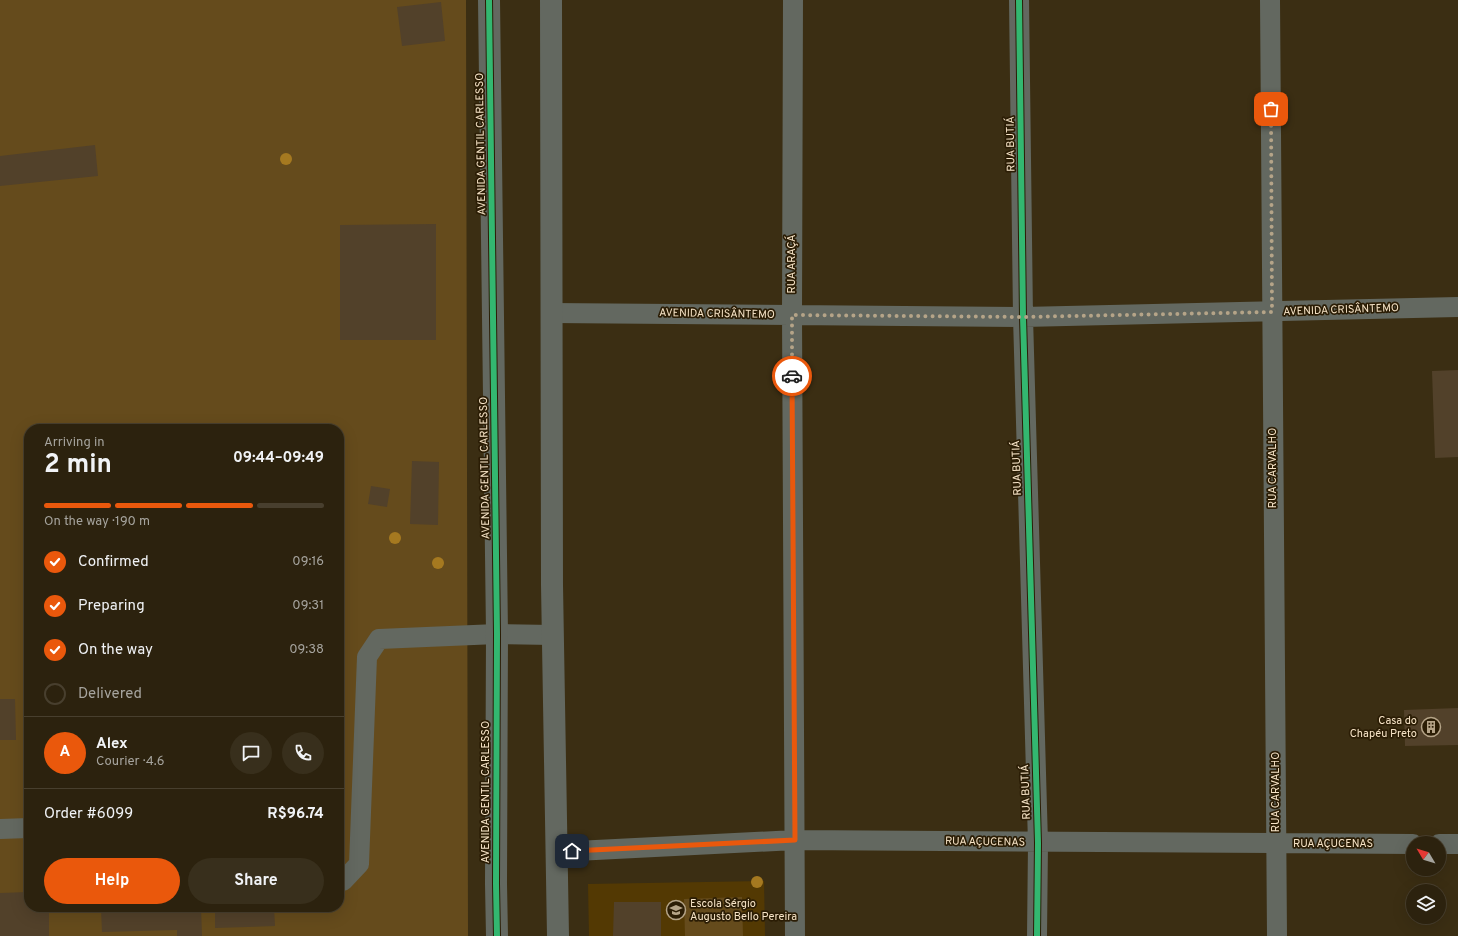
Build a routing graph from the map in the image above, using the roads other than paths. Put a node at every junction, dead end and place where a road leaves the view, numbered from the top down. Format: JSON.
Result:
{"nodes":[{"id":1,"x":489,"y":0,"type":"edge"},
{"id":2,"x":552,"y":0,"type":"edge"},
{"id":3,"x":793,"y":0,"type":"edge"},
{"id":4,"x":1019,"y":0,"type":"edge"},
{"id":5,"x":1270,"y":0,"type":"edge"},
{"id":6,"x":1458,"y":307,"type":"edge"},
{"id":7,"x":551,"y":312,"type":"junction"},
{"id":8,"x":1272,"y":312,"type":"junction"},
{"id":9,"x":792,"y":315,"type":"junction"},
{"id":10,"x":1023,"y":317,"type":"junction"},
{"id":11,"x":497,"y":634,"type":"junction"},
{"id":12,"x":552,"y":635,"type":"junction"},
{"id":13,"x":24,"y":828,"type":"edge"},
{"id":14,"x":0,"y":829,"type":"edge"},
{"id":15,"x":795,"y":840,"type":"junction"},
{"id":16,"x":1038,"y":843,"type":"junction"},
{"id":17,"x":1276,"y":844,"type":"junction"},
{"id":18,"x":1406,"y":844,"type":"edge"},
{"id":19,"x":1446,"y":844,"type":"edge"},
{"id":20,"x":1458,"y":844,"type":"edge"},
{"id":21,"x":556,"y":852,"type":"junction"},
{"id":22,"x":344,"y":880,"type":"edge"},
{"id":23,"x":497,"y":936,"type":"edge"},
{"id":24,"x":558,"y":936,"type":"edge"},
{"id":25,"x":795,"y":936,"type":"edge"},
{"id":26,"x":1037,"y":936,"type":"edge"},
{"id":27,"x":1276,"y":936,"type":"edge"}],
"edges":[{"from":1,"to":11,"type":"street","name":"AVENIDA GENTIL CARLESSO"},
{"from":2,"to":7,"type":"street"},
{"from":3,"to":9,"type":"street","name":"RUA ARAÇÁ"},
{"from":4,"to":10,"type":"street","name":"RUA BUTIÁ"},
{"from":5,"to":8,"type":"street","name":"RUA CARVALHO"},
{"from":6,"to":8,"type":"street","name":"AVENIDA CRISÂNTEMO"},
{"from":7,"to":9,"type":"street","name":"AVENIDA CRISÂNTEMO"},
{"from":7,"to":12,"type":"street"},
{"from":8,"to":10,"type":"street","name":"AVENIDA CRISÂNTEMO"},
{"from":8,"to":17,"type":"street","name":"RUA CARVALHO"},
{"from":9,"to":10,"type":"street","name":"AVENIDA CRISÂNTEMO"},
{"from":9,"to":15,"type":"street","name":"RUA ARAÇÁ"},
{"from":10,"to":16,"type":"street","name":"RUA BUTIÁ"},
{"from":11,"to":12,"type":"street"},
{"from":11,"to":22,"type":"street"},
{"from":11,"to":23,"type":"street","name":"AVENIDA GENTIL CARLESSO"},
{"from":12,"to":21,"type":"street"},
{"from":13,"to":14,"type":"street"},
{"from":15,"to":16,"type":"street","name":"RUA AÇUCENAS"},
{"from":15,"to":21,"type":"street","name":"RUA AÇUCENAS"},
{"from":15,"to":25,"type":"street","name":"RUA ARAÇÁ"},
{"from":16,"to":17,"type":"street","name":"RUA AÇUCENAS"},
{"from":16,"to":26,"type":"street","name":"RUA BUTIÁ"},
{"from":17,"to":18,"type":"street","name":"RUA AÇUCENAS"},
{"from":17,"to":27,"type":"street","name":"RUA CARVALHO"},
{"from":19,"to":20,"type":"street"},
{"from":21,"to":24,"type":"street"}]}
